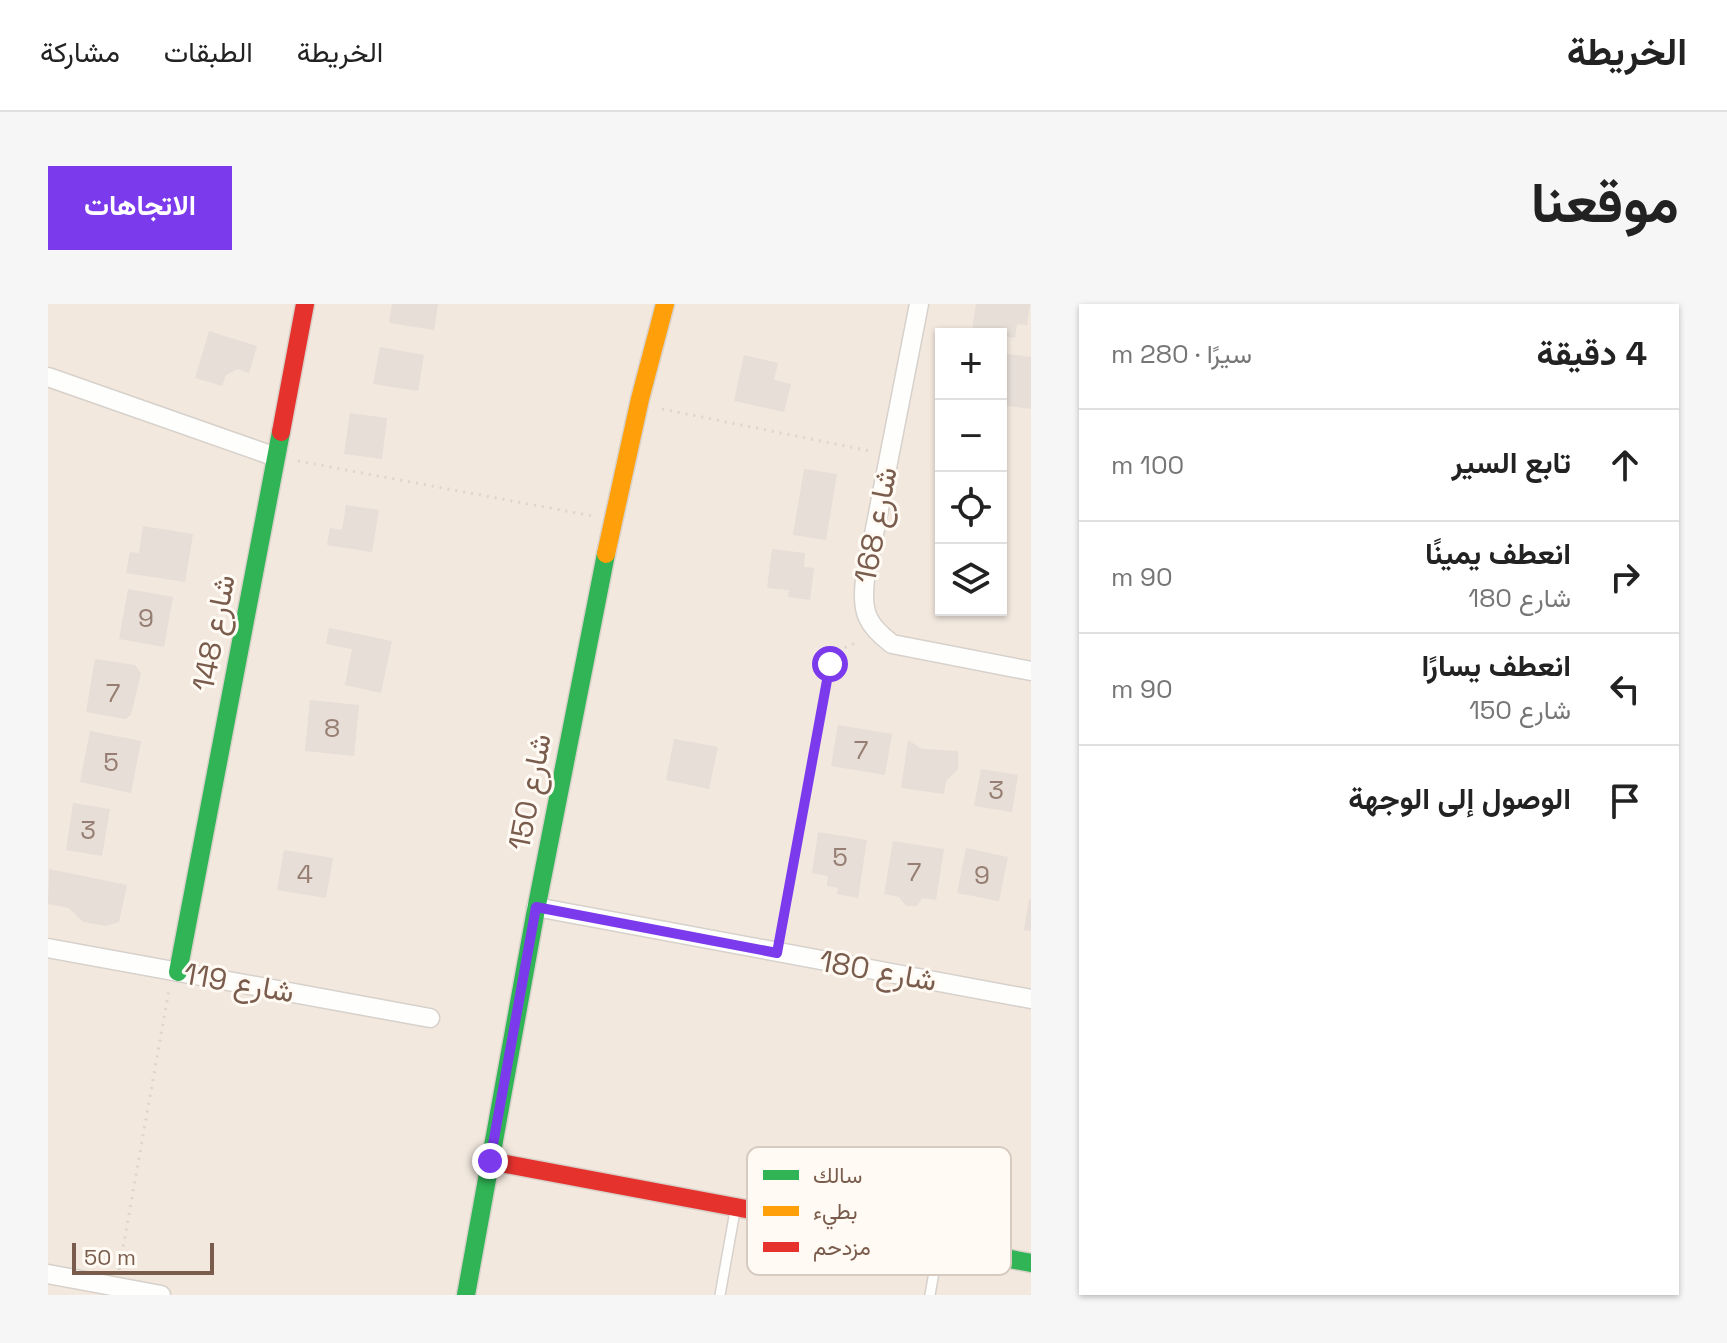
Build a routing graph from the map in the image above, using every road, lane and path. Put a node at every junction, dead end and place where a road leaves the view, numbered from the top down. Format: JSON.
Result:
{"nodes":[{"id":1,"x":305,"y":304,"type":"edge"},
{"id":2,"x":665,"y":304,"type":"edge"},
{"id":3,"x":919,"y":304,"type":"edge"},
{"id":4,"x":48,"y":377,"type":"edge"},
{"id":5,"x":639,"y":404,"type":"junction"},
{"id":6,"x":890,"y":455,"type":"junction"},
{"id":7,"x":276,"y":457,"type":"junction"},
{"id":8,"x":613,"y":520,"type":"junction"},
{"id":9,"x":877,"y":633,"type":"junction"},
{"id":10,"x":1031,"y":671,"type":"edge"},
{"id":11,"x":536,"y":907,"type":"junction"},
{"id":12,"x":48,"y":948,"type":"edge"},
{"id":13,"x":777,"y":953,"type":"junction"},
{"id":14,"x":175,"y":971,"type":"junction"},
{"id":15,"x":1031,"y":999,"type":"edge"},
{"id":16,"x":430,"y":1018,"type":"dead end"},
{"id":17,"x":490,"y":1161,"type":"junction"},
{"id":18,"x":735,"y":1207,"type":"junction"},
{"id":19,"x":747,"y":1209,"type":"edge"},
{"id":20,"x":1011,"y":1259,"type":"edge"},
{"id":21,"x":1031,"y":1263,"type":"edge"},
{"id":22,"x":48,"y":1274,"type":"edge"},
{"id":23,"x":934,"y":1275,"type":"edge"},
{"id":24,"x":118,"y":1290,"type":"edge"},
{"id":25,"x":161,"y":1295,"type":"edge"},
{"id":26,"x":466,"y":1295,"type":"edge"},
{"id":27,"x":720,"y":1295,"type":"edge"},
{"id":28,"x":930,"y":1295,"type":"edge"}],
"edges":[{"from":1,"to":7,"type":"street","name":"شارع 148"},
{"from":2,"to":5,"type":"street","name":"شارع 150"},
{"from":3,"to":6,"type":"street","name":"شارع 168"},
{"from":4,"to":7,"type":"street"},
{"from":5,"to":6,"type":"path"},
{"from":5,"to":8,"type":"street","name":"شارع 150"},
{"from":6,"to":9,"type":"street","name":"شارع 168"},
{"from":7,"to":8,"type":"path"},
{"from":7,"to":14,"type":"street","name":"شارع 148"},
{"from":8,"to":11,"type":"street","name":"شارع 150"},
{"from":9,"to":10,"type":"street"},
{"from":9,"to":13,"type":"path"},
{"from":11,"to":13,"type":"street","name":"شارع 180"},
{"from":11,"to":17,"type":"street","name":"شارع 150"},
{"from":12,"to":14,"type":"street","name":"شارع 119"},
{"from":13,"to":15,"type":"street","name":"شارع 180"},
{"from":14,"to":16,"type":"street","name":"شارع 119"},
{"from":14,"to":24,"type":"path"},
{"from":17,"to":18,"type":"street"},
{"from":17,"to":26,"type":"street","name":"شارع 150"},
{"from":18,"to":19,"type":"street"},
{"from":18,"to":27,"type":"lane"},
{"from":20,"to":21,"type":"street"},
{"from":22,"to":24,"type":"street"},
{"from":23,"to":28,"type":"lane"},
{"from":24,"to":25,"type":"street"}]}
